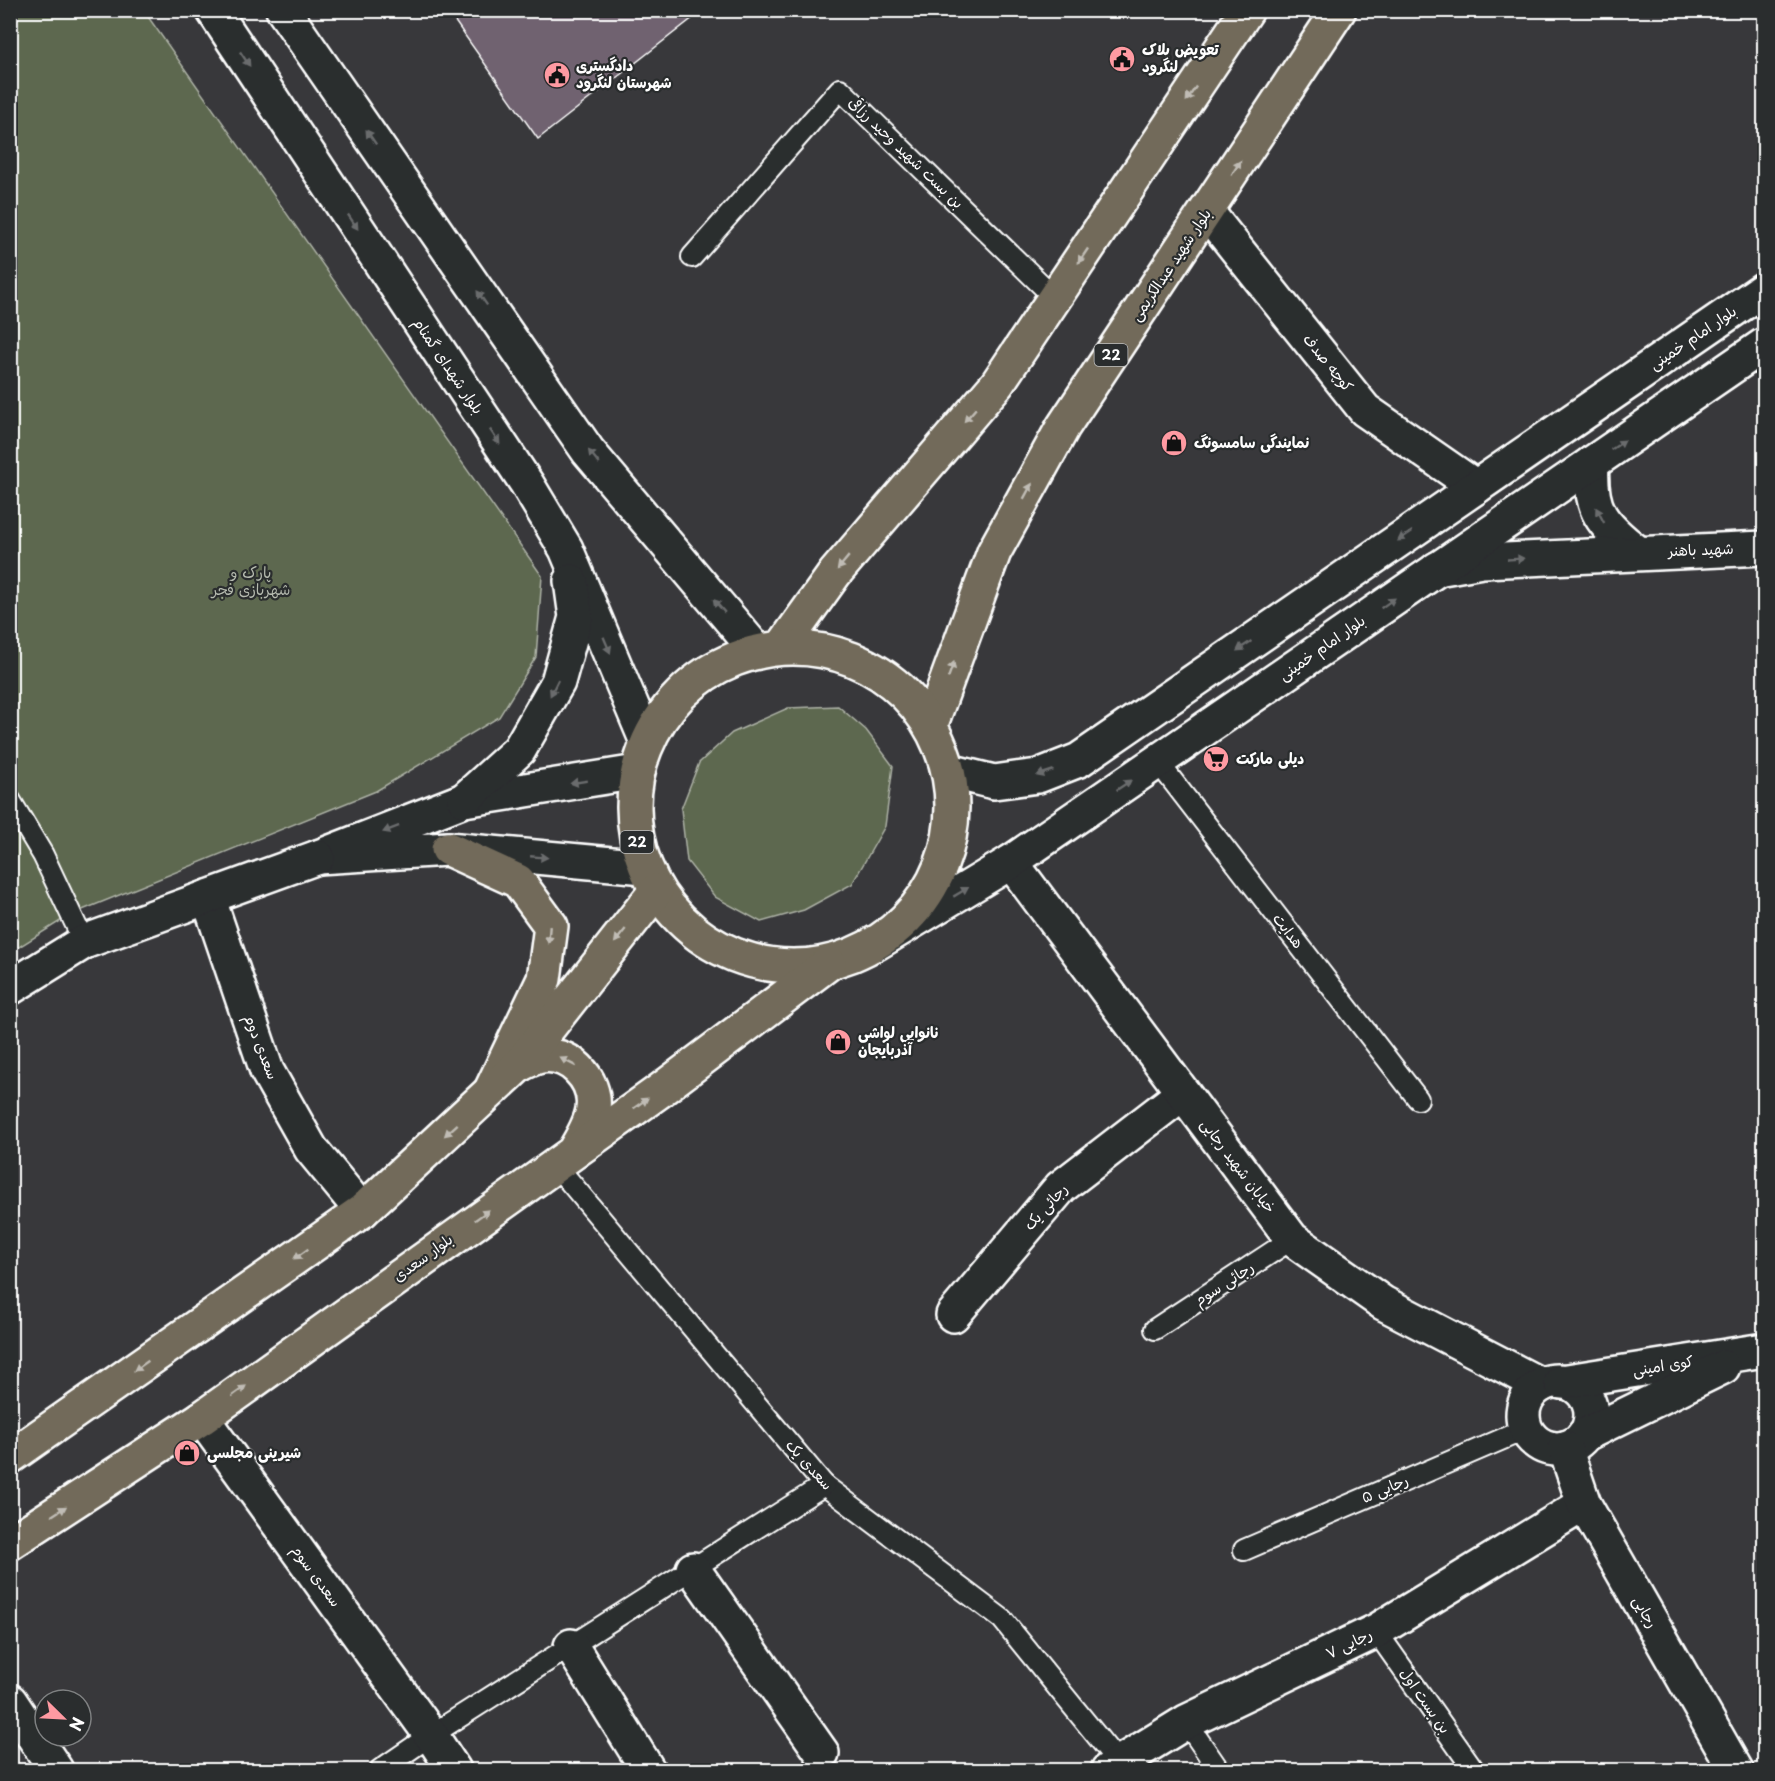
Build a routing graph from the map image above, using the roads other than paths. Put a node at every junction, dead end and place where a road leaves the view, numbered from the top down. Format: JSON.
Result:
{"nodes":[{"id":1,"x":213,"y":10,"type":"edge"},
{"id":2,"x":283,"y":10,"type":"edge"},
{"id":3,"x":1247,"y":10,"type":"edge"},
{"id":4,"x":1339,"y":10,"type":"edge"},
{"id":5,"x":1207,"y":212,"type":"junction"},
{"id":6,"x":692,"y":257,"type":"dead end"},
{"id":7,"x":1764,"y":289,"type":"edge"},
{"id":8,"x":1055,"y":298,"type":"junction"},
{"id":9,"x":1764,"y":345,"type":"edge"},
{"id":10,"x":1532,"y":448,"type":"junction"},
{"id":11,"x":1592,"y":463,"type":"junction"},
{"id":12,"x":1559,"y":485,"type":"junction"},
{"id":13,"x":1476,"y":487,"type":"junction"},
{"id":14,"x":1448,"y":506,"type":"junction"},
{"id":15,"x":1475,"y":544,"type":"junction"},
{"id":16,"x":1764,"y":548,"type":"edge"},
{"id":17,"x":566,"y":549,"type":"junction"},
{"id":18,"x":1637,"y":552,"type":"junction"},
{"id":19,"x":1437,"y":569,"type":"junction"},
{"id":20,"x":770,"y":649,"type":"junction"},
{"id":21,"x":931,"y":724,"type":"junction"},
{"id":22,"x":647,"y":742,"type":"junction"},
{"id":23,"x":1158,"y":762,"type":"junction"},
{"id":24,"x":949,"y":771,"type":"junction"},
{"id":25,"x":637,"y":772,"type":"junction"},
{"id":26,"x":10,"y":800,"type":"edge"},
{"id":27,"x":464,"y":800,"type":"junction"},
{"id":28,"x":448,"y":849,"type":"junction"},
{"id":29,"x":318,"y":857,"type":"junction"},
{"id":30,"x":1011,"y":862,"type":"junction"},
{"id":31,"x":651,"y":879,"type":"junction"},
{"id":32,"x":208,"y":897,"type":"junction"},
{"id":33,"x":84,"y":942,"type":"junction"},
{"id":34,"x":875,"y":944,"type":"junction"},
{"id":35,"x":829,"y":963,"type":"junction"},
{"id":36,"x":10,"y":988,"type":"edge"},
{"id":37,"x":519,"y":1065,"type":"junction"},
{"id":38,"x":1183,"y":1093,"type":"junction"},
{"id":39,"x":487,"y":1097,"type":"junction"},
{"id":40,"x":1418,"y":1100,"type":"dead end"},
{"id":41,"x":565,"y":1156,"type":"junction"},
{"id":42,"x":362,"y":1211,"type":"junction"},
{"id":43,"x":1292,"y":1239,"type":"junction"},
{"id":44,"x":953,"y":1315,"type":"dead end"},
{"id":45,"x":1155,"y":1329,"type":"dead end"},
{"id":46,"x":1758,"y":1351,"type":"edge"},
{"id":47,"x":1551,"y":1383,"type":"junction"},
{"id":48,"x":202,"y":1418,"type":"junction"},
{"id":49,"x":1526,"y":1429,"type":"junction"},
{"id":50,"x":1575,"y":1442,"type":"junction"},
{"id":51,"x":10,"y":1457,"type":"edge"},
{"id":52,"x":824,"y":1485,"type":"junction"},
{"id":53,"x":1584,"y":1504,"type":"junction"},
{"id":54,"x":10,"y":1543,"type":"edge"},
{"id":55,"x":1244,"y":1550,"type":"dead end"},
{"id":56,"x":693,"y":1569,"type":"junction"},
{"id":57,"x":1376,"y":1631,"type":"junction"},
{"id":58,"x":571,"y":1646,"type":"junction"},
{"id":59,"x":10,"y":1701,"type":"edge"},
{"id":60,"x":1186,"y":1722,"type":"junction"},
{"id":61,"x":431,"y":1735,"type":"junction"},
{"id":62,"x":822,"y":1753,"type":"dead end"},
{"id":63,"x":1113,"y":1766,"type":"edge"},
{"id":64,"x":56,"y":1770,"type":"edge"},
{"id":65,"x":380,"y":1770,"type":"edge"},
{"id":66,"x":454,"y":1770,"type":"edge"},
{"id":67,"x":648,"y":1770,"type":"edge"},
{"id":68,"x":1219,"y":1770,"type":"edge"},
{"id":69,"x":1474,"y":1770,"type":"edge"},
{"id":70,"x":1736,"y":1770,"type":"edge"}],
"edges":[{"from":1,"to":17,"type":"street","name":"بلوار شهدای گمنام","one_way":true},
{"from":20,"to":2,"type":"street","one_way":true},
{"from":3,"to":8,"type":"main road","one_way":true},
{"from":5,"to":4,"type":"main road","name":"بلوار شهید عبدالکریمی","number":"22","one_way":true},
{"from":5,"to":13,"type":"street","name":"کوچه صدف"},
{"from":21,"to":5,"type":"main road","name":"بلوار شهید عبدالکریمی","number":"22","one_way":true},
{"from":6,"to":8,"type":"lane","name":"بن بست شهید وحید رزاقی"},
{"from":7,"to":10,"type":"street","name":"بلوار امام خمینی"},
{"from":8,"to":20,"type":"main road","one_way":true},
{"from":11,"to":9,"type":"street","name":"بلوار امام خمینی","one_way":true},
{"from":10,"to":12,"type":"street"},
{"from":10,"to":13,"type":"street","name":"بلوار امام خمینی"},
{"from":11,"to":12,"type":"street","name":"بلوار امام خمینی"},
{"from":18,"to":11,"type":"street","one_way":true},
{"from":12,"to":15,"type":"street","name":"بلوار امام خمینی"},
{"from":13,"to":14,"type":"street","name":"بلوار امام خمینی"},
{"from":14,"to":15,"type":"street"},
{"from":14,"to":24,"type":"street","name":"بلوار امام خمینی","one_way":true},
{"from":15,"to":19,"type":"street","name":"بلوار امام خمینی"},
{"from":16,"to":18,"type":"street","name":"شهید باهنر"},
{"from":17,"to":22,"type":"street","name":"بلوار شهدای گمنام","one_way":true},
{"from":17,"to":27,"type":"street","one_way":true},
{"from":19,"to":18,"type":"street","name":"شهید باهنر","one_way":true},
{"from":23,"to":19,"type":"street","name":"بلوار امام خمینی","one_way":true},
{"from":20,"to":21,"type":"main road","number":"22"},
{"from":20,"to":22,"type":"main road","number":"22"},
{"from":21,"to":24,"type":"main road","number":"22"},
{"from":22,"to":25,"type":"main road","number":"22"},
{"from":30,"to":23,"type":"street","name":"بلوار امام خمینی","one_way":true},
{"from":23,"to":40,"type":"lane","name":"هدایت"},
{"from":24,"to":34,"type":"main road","number":"22"},
{"from":25,"to":27,"type":"street","one_way":true},
{"from":25,"to":31,"type":"main road","number":"22"},
{"from":26,"to":33,"type":"lane"},
{"from":27,"to":29,"type":"street","one_way":true},
{"from":28,"to":29,"type":"street"},
{"from":28,"to":31,"type":"street","one_way":true},
{"from":28,"to":39,"type":"main road","one_way":true},
{"from":29,"to":32,"type":"street"},
{"from":34,"to":30,"type":"street","name":"بلوار امام خمینی","one_way":true},
{"from":30,"to":38,"type":"street","name":"خیابان شهید رجایی"},
{"from":31,"to":35,"type":"main road","number":"22"},
{"from":31,"to":37,"type":"main road","one_way":true},
{"from":32,"to":33,"type":"street"},
{"from":32,"to":42,"type":"street","name":"سعدی دوم"},
{"from":33,"to":36,"type":"street"},
{"from":34,"to":35,"type":"main road","number":"22"},
{"from":41,"to":35,"type":"main road","name":"بلوار سعدی","number":"22","one_way":true},
{"from":37,"to":39,"type":"main road"},
{"from":41,"to":37,"type":"main road","one_way":true},
{"from":38,"to":43,"type":"street","name":"خیابان شهید رجایی"},
{"from":38,"to":44,"type":"street","name":"رجائی یک"},
{"from":39,"to":42,"type":"main road","one_way":true},
{"from":48,"to":41,"type":"main road","name":"بلوار سعدی","number":"22","one_way":true},
{"from":41,"to":52,"type":"lane","name":"سعدی یک"},
{"from":42,"to":51,"type":"main road","one_way":true},
{"from":43,"to":45,"type":"lane","name":"رجائی سوم"},
{"from":43,"to":47,"type":"street","name":"خیابان شهید رجایی"},
{"from":46,"to":47,"type":"street","name":"کوی امینی"},
{"from":46,"to":50,"type":"street"},
{"from":47,"to":49,"type":"street"},
{"from":47,"to":50,"type":"street"},
{"from":54,"to":48,"type":"main road","name":"بلوار سعدی","number":"22","one_way":true},
{"from":48,"to":61,"type":"street","name":"سعدی سوم"},
{"from":49,"to":50,"type":"street"},
{"from":49,"to":55,"type":"lane","name":"رجایی ۵"},
{"from":50,"to":53,"type":"street","name":"رجایی"},
{"from":52,"to":56,"type":"lane"},
{"from":52,"to":63,"type":"lane","name":"سعدی یک"},
{"from":53,"to":57,"type":"street","name":"رجایی ۷"},
{"from":53,"to":70,"type":"street","name":"رجایی"},
{"from":56,"to":58,"type":"lane"},
{"from":56,"to":62,"type":"street"},
{"from":57,"to":60,"type":"street","name":"رجایی ۷"},
{"from":57,"to":69,"type":"lane","name":"بن بست اول"},
{"from":58,"to":61,"type":"lane"},
{"from":58,"to":67,"type":"street"},
{"from":59,"to":64,"type":"street"},
{"from":60,"to":63,"type":"street","name":"رجایی ۷"},
{"from":60,"to":68,"type":"lane"},
{"from":61,"to":65,"type":"lane"},
{"from":61,"to":66,"type":"street","name":"سعدی سوم"}]}
